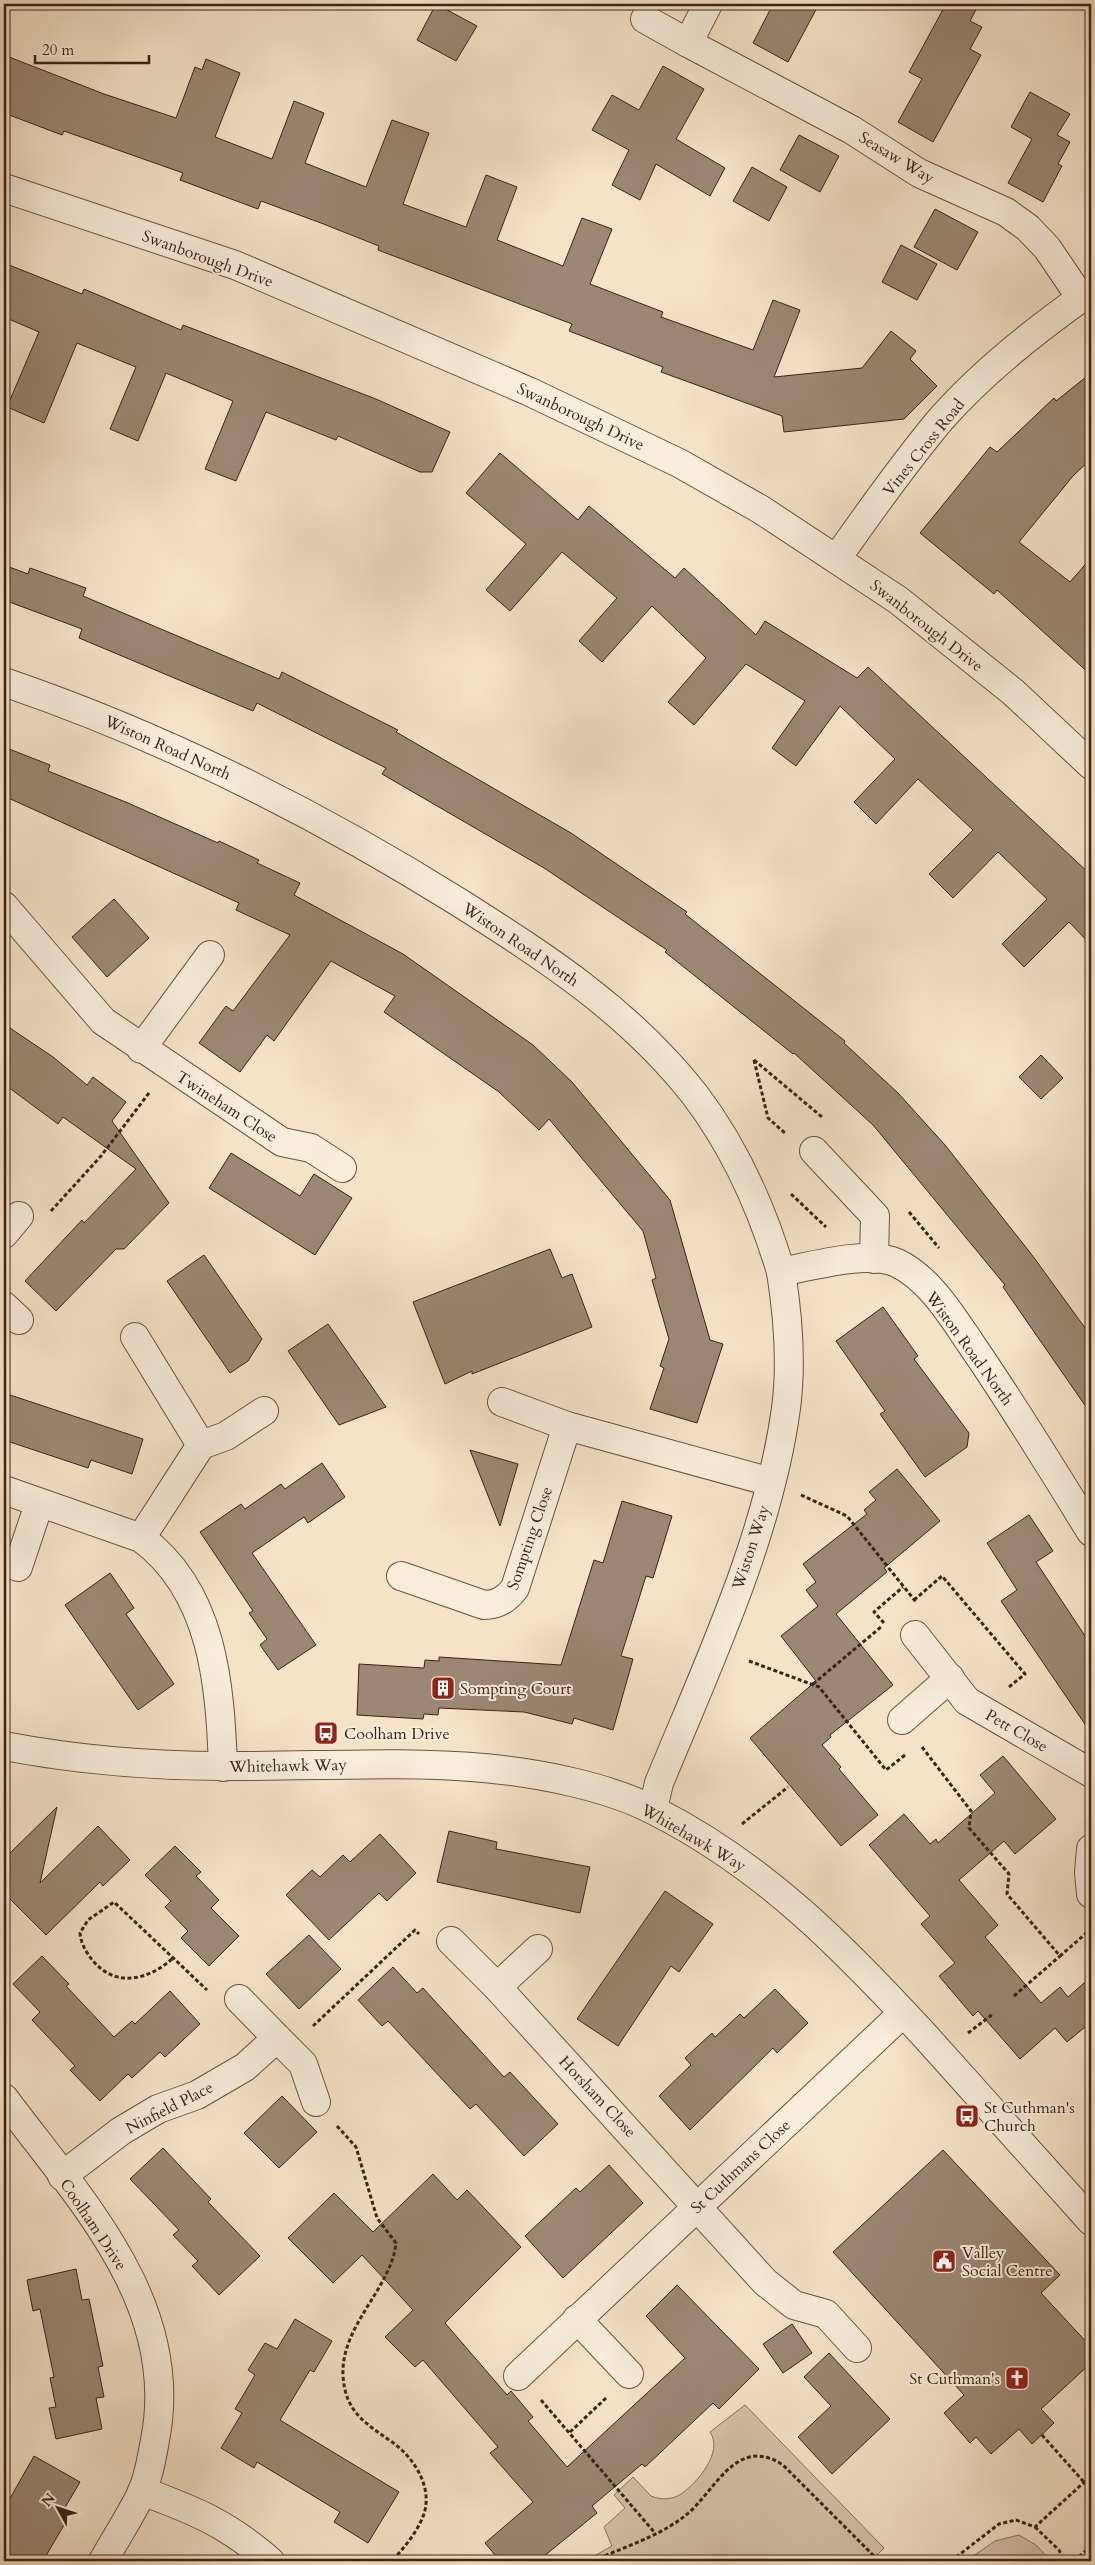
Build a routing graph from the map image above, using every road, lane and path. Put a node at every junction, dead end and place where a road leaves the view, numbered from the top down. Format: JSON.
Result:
{"nodes":[{"id":1,"x":603,"y":4,"type":"edge"},
{"id":2,"x":708,"y":4,"type":"edge"},
{"id":3,"x":609,"y":5,"type":"dead end"},
{"id":4,"x":645,"y":19,"type":"dead end"},
{"id":5,"x":688,"y":43,"type":"junction"},
{"id":6,"x":4,"y":188,"type":"edge"},
{"id":7,"x":1086,"y":295,"type":"edge"},
{"id":8,"x":837,"y":558,"type":"junction"},
{"id":9,"x":4,"y":682,"type":"edge"},
{"id":10,"x":1091,"y":765,"type":"edge"},
{"id":11,"x":8,"y":918,"type":"edge"},
{"id":12,"x":210,"y":955,"type":"dead end"},
{"id":13,"x":141,"y":1049,"type":"junction"},
{"id":14,"x":168,"y":1066,"type":"junction"},
{"id":15,"x":814,"y":1151,"type":"dead end"},
{"id":16,"x":342,"y":1168,"type":"dead end"},
{"id":17,"x":12,"y":1225,"type":"edge"},
{"id":18,"x":874,"y":1259,"type":"junction"},
{"id":19,"x":782,"y":1272,"type":"junction"},
{"id":20,"x":135,"y":1336,"type":"dead end"},
{"id":21,"x":502,"y":1402,"type":"dead end"},
{"id":22,"x":264,"y":1411,"type":"dead end"},
{"id":23,"x":567,"y":1426,"type":"junction"},
{"id":24,"x":201,"y":1445,"type":"junction"},
{"id":25,"x":771,"y":1482,"type":"junction"},
{"id":26,"x":4,"y":1490,"type":"edge"},
{"id":27,"x":38,"y":1504,"type":"junction"},
{"id":28,"x":1091,"y":1532,"type":"edge"},
{"id":29,"x":141,"y":1538,"type":"junction"},
{"id":30,"x":18,"y":1567,"type":"dead end"},
{"id":31,"x":400,"y":1576,"type":"dead end"},
{"id":32,"x":904,"y":1586,"type":"junction"},
{"id":33,"x":914,"y":1600,"type":"junction"},
{"id":34,"x":915,"y":1635,"type":"joint"},
{"id":35,"x":749,"y":1661,"type":"dead end"},
{"id":36,"x":950,"y":1678,"type":"junction"},
{"id":37,"x":812,"y":1684,"type":"junction"},
{"id":38,"x":993,"y":1718,"type":"junction"},
{"id":39,"x":902,"y":1720,"type":"joint"},
{"id":40,"x":919,"y":1743,"type":"junction"},
{"id":41,"x":4,"y":1746,"type":"edge"},
{"id":42,"x":223,"y":1766,"type":"junction"},
{"id":43,"x":1091,"y":1773,"type":"edge"},
{"id":44,"x":788,"y":1787,"type":"dead end"},
{"id":45,"x":653,"y":1809,"type":"junction"},
{"id":46,"x":748,"y":1818,"type":"dead end"},
{"id":47,"x":1091,"y":1850,"type":"edge"},
{"id":48,"x":1091,"y":1894,"type":"edge"},
{"id":49,"x":1091,"y":1929,"type":"edge"},
{"id":50,"x":451,"y":1941,"type":"joint"},
{"id":51,"x":538,"y":1949,"type":"dead end"},
{"id":52,"x":1060,"y":1956,"type":"junction"},
{"id":53,"x":172,"y":1958,"type":"junction"},
{"id":54,"x":497,"y":1987,"type":"junction"},
{"id":55,"x":1014,"y":1996,"type":"dead end"},
{"id":56,"x":239,"y":1999,"type":"joint"},
{"id":57,"x":903,"y":2013,"type":"junction"},
{"id":58,"x":993,"y":2014,"type":"dead end"},
{"id":59,"x":968,"y":2034,"type":"dead end"},
{"id":60,"x":282,"y":2044,"type":"junction"},
{"id":61,"x":4,"y":2098,"type":"edge"},
{"id":62,"x":316,"y":2102,"type":"joint"},
{"id":63,"x":62,"y":2176,"type":"junction"},
{"id":64,"x":698,"y":2206,"type":"junction"},
{"id":65,"x":1091,"y":2221,"type":"edge"},
{"id":66,"x":576,"y":2319,"type":"junction"},
{"id":67,"x":857,"y":2348,"type":"dead end"},
{"id":68,"x":629,"y":2374,"type":"dead end"},
{"id":69,"x":518,"y":2376,"type":"joint"},
{"id":70,"x":1042,"y":2436,"type":"dead end"},
{"id":71,"x":1091,"y":2476,"type":"edge"},
{"id":72,"x":1084,"y":2482,"type":"junction"},
{"id":73,"x":1091,"y":2490,"type":"edge"},
{"id":74,"x":142,"y":2491,"type":"junction"},
{"id":75,"x":1035,"y":2527,"type":"junction"},
{"id":76,"x":654,"y":2533,"type":"junction"},
{"id":77,"x":1091,"y":2546,"type":"edge"},
{"id":78,"x":103,"y":2561,"type":"edge"},
{"id":79,"x":270,"y":2561,"type":"edge"},
{"id":80,"x":392,"y":2561,"type":"edge"},
{"id":81,"x":593,"y":2561,"type":"edge"},
{"id":82,"x":875,"y":2561,"type":"edge"},
{"id":83,"x":951,"y":2561,"type":"edge"},
{"id":84,"x":1064,"y":2561,"type":"edge"},
{"id":85,"x":1074,"y":2561,"type":"edge"}],
"edges":[{"from":1,"to":3,"type":"path"},
{"from":2,"to":5,"type":"street"},
{"from":4,"to":5,"type":"street","name":"Seasaw Way"},
{"from":5,"to":7,"type":"street","name":"Seasaw Way"},
{"from":6,"to":8,"type":"street","name":"Swanborough Drive"},
{"from":7,"to":8,"type":"street","name":"Vines Cross Road"},
{"from":8,"to":10,"type":"street","name":"Swanborough Drive"},
{"from":9,"to":19,"type":"street","name":"Wiston Road North"},
{"from":11,"to":13,"type":"street","name":"Twineham Close"},
{"from":12,"to":13,"type":"street"},
{"from":13,"to":14,"type":"street","name":"Twineham Close"},
{"from":14,"to":16,"type":"street","name":"Twineham Close"},
{"from":14,"to":17,"type":"path"},
{"from":15,"to":18,"type":"street"},
{"from":18,"to":19,"type":"street","name":"Wiston Road North"},
{"from":18,"to":28,"type":"street","name":"Wiston Road North"},
{"from":19,"to":25,"type":"street","name":"Wiston Way"},
{"from":20,"to":24,"type":"street"},
{"from":21,"to":23,"type":"street"},
{"from":22,"to":24,"type":"street"},
{"from":23,"to":25,"type":"street"},
{"from":23,"to":31,"type":"street","name":"Sompting Close"},
{"from":24,"to":29,"type":"street"},
{"from":25,"to":32,"type":"path"},
{"from":25,"to":45,"type":"street","name":"Wiston Way"},
{"from":26,"to":27,"type":"street"},
{"from":27,"to":29,"type":"street"},
{"from":27,"to":30,"type":"street"},
{"from":29,"to":42,"type":"street"},
{"from":32,"to":33,"type":"path"},
{"from":32,"to":37,"type":"path"},
{"from":33,"to":34,"type":"path"},
{"from":33,"to":38,"type":"path"},
{"from":34,"to":36,"type":"street","name":"Pett Close"},
{"from":35,"to":37,"type":"path"},
{"from":36,"to":38,"type":"street","name":"Pett Close"},
{"from":36,"to":39,"type":"street"},
{"from":37,"to":40,"type":"path"},
{"from":38,"to":43,"type":"street","name":"Pett Close"},
{"from":39,"to":40,"type":"path"},
{"from":40,"to":52,"type":"path"},
{"from":41,"to":42,"type":"street","name":"Whitehawk Way"},
{"from":42,"to":45,"type":"street","name":"Whitehawk Way"},
{"from":44,"to":46,"type":"path"},
{"from":45,"to":57,"type":"street","name":"Whitehawk Way"},
{"from":47,"to":48,"type":"street"},
{"from":49,"to":52,"type":"path"},
{"from":50,"to":54,"type":"street","name":"Horsham Close"},
{"from":50,"to":60,"type":"path"},
{"from":51,"to":54,"type":"street"},
{"from":52,"to":55,"type":"path"},
{"from":53,"to":53,"type":"path"},
{"from":53,"to":56,"type":"path"},
{"from":54,"to":64,"type":"street","name":"Horsham Close"},
{"from":56,"to":60,"type":"street"},
{"from":57,"to":64,"type":"street","name":"St Cuthmans Close"},
{"from":57,"to":65,"type":"street","name":"Whitehawk Way"},
{"from":58,"to":59,"type":"path"},
{"from":60,"to":62,"type":"street"},
{"from":60,"to":63,"type":"street","name":"Ninfield Place"},
{"from":61,"to":63,"type":"street","name":"Coolham Drive"},
{"from":62,"to":80,"type":"path"},
{"from":63,"to":74,"type":"street","name":"Coolham Drive"},
{"from":64,"to":66,"type":"street","name":"St Cuthmans Close"},
{"from":64,"to":67,"type":"street","name":"Horsham Close"},
{"from":66,"to":68,"type":"street"},
{"from":66,"to":69,"type":"street","name":"St Cuthmans Close"},
{"from":69,"to":76,"type":"path"},
{"from":70,"to":72,"type":"path"},
{"from":71,"to":72,"type":"path"},
{"from":72,"to":73,"type":"path"},
{"from":72,"to":75,"type":"path"},
{"from":74,"to":78,"type":"street","name":"Coolham Drive"},
{"from":74,"to":79,"type":"street"},
{"from":75,"to":83,"type":"path"},
{"from":75,"to":84,"type":"path"},
{"from":76,"to":81,"type":"path"},
{"from":76,"to":82,"type":"path"},
{"from":77,"to":85,"type":"path"}]}
